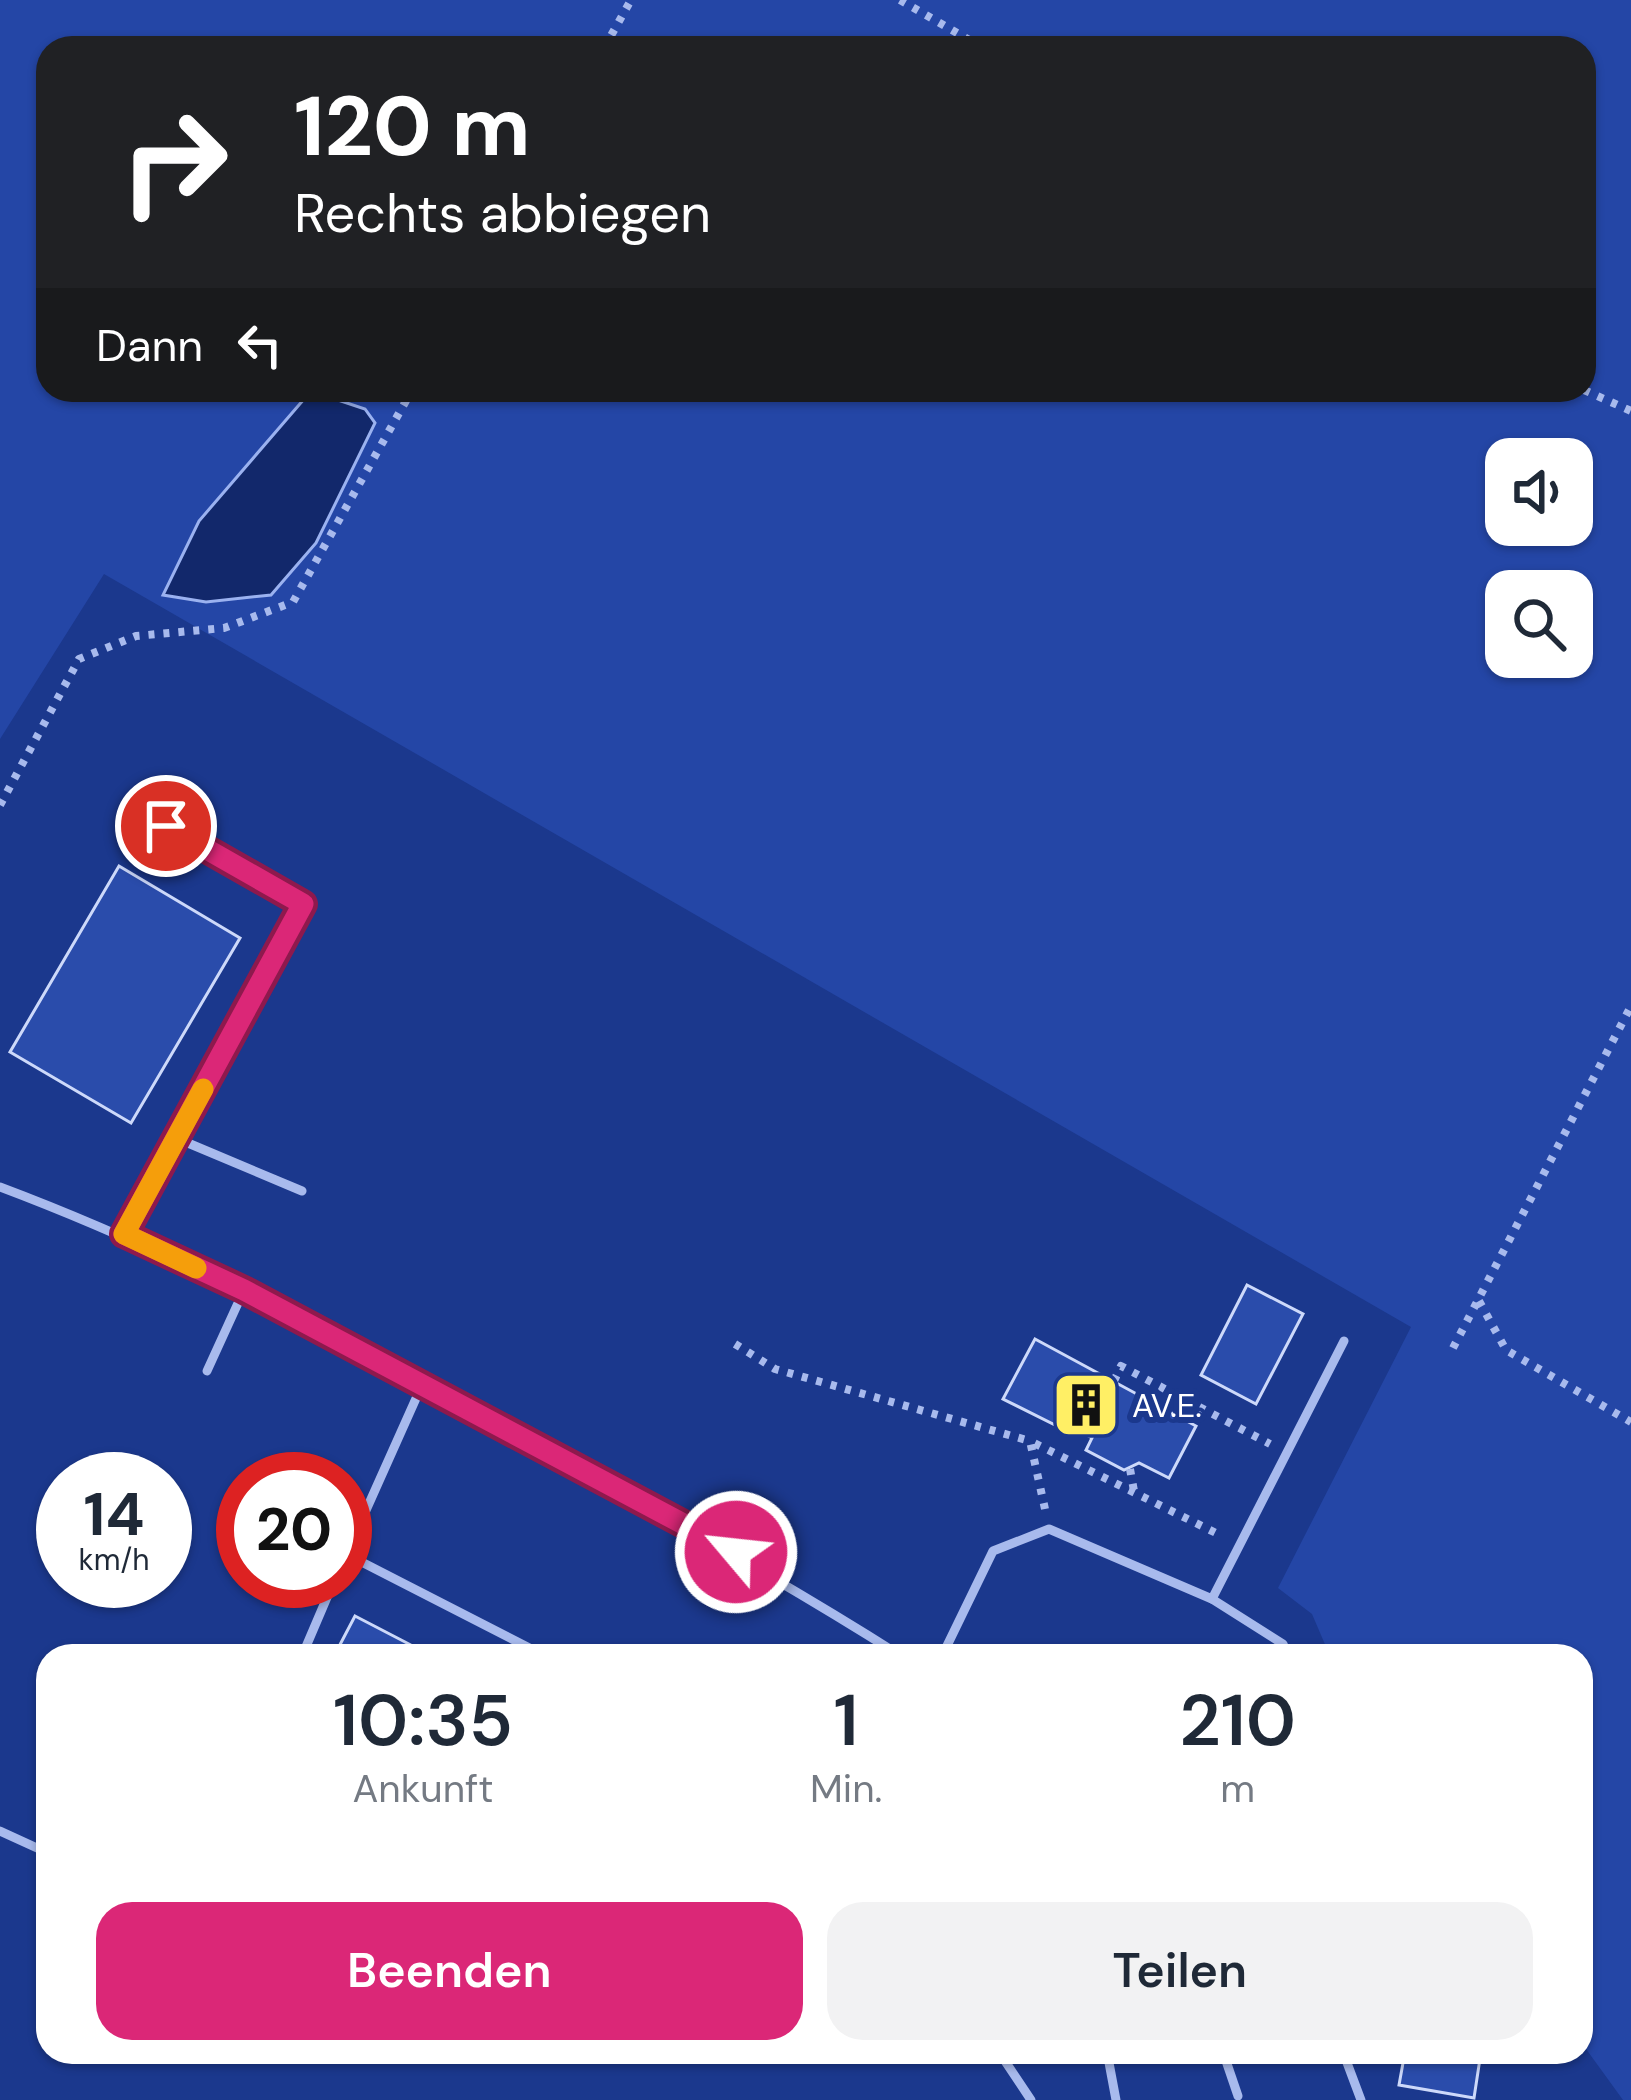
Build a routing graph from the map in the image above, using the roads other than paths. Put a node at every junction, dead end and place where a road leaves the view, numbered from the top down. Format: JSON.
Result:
{"nodes":[{"id":1,"x":166,"y":826,"type":"dead end"},
{"id":2,"x":176,"y":1138,"type":"junction"},
{"id":3,"x":0,"y":1186,"type":"edge"},
{"id":4,"x":302,"y":1191,"type":"dead end"},
{"id":5,"x":124,"y":1234,"type":"junction"},
{"id":6,"x":244,"y":1290,"type":"junction"},
{"id":7,"x":1344,"y":1341,"type":"dead end"},
{"id":8,"x":207,"y":1371,"type":"dead end"},
{"id":9,"x":422,"y":1385,"type":"junction"},
{"id":10,"x":372,"y":1495,"type":"edge"},
{"id":11,"x":372,"y":1569,"type":"edge"},
{"id":12,"x":1212,"y":1599,"type":"junction"},
{"id":13,"x":322,"y":1608,"type":"edge"},
{"id":14,"x":307,"y":1644,"type":"edge"},
{"id":15,"x":521,"y":1644,"type":"edge"},
{"id":16,"x":882,"y":1644,"type":"edge"},
{"id":17,"x":947,"y":1644,"type":"edge"},
{"id":18,"x":1283,"y":1644,"type":"edge"},
{"id":19,"x":0,"y":1831,"type":"edge"},
{"id":20,"x":36,"y":1848,"type":"edge"},
{"id":21,"x":1007,"y":2064,"type":"edge"},
{"id":22,"x":1109,"y":2064,"type":"edge"},
{"id":23,"x":1227,"y":2064,"type":"edge"},
{"id":24,"x":1348,"y":2064,"type":"edge"},
{"id":25,"x":1238,"y":2096,"type":"dead end"},
{"id":26,"x":1031,"y":2100,"type":"edge"},
{"id":27,"x":1116,"y":2100,"type":"edge"},
{"id":28,"x":1361,"y":2100,"type":"edge"}],
"edges":[{"from":1,"to":2,"type":"lane"},
{"from":2,"to":4,"type":"lane"},
{"from":2,"to":5,"type":"lane"},
{"from":3,"to":5,"type":"lane"},
{"from":5,"to":6,"type":"lane"},
{"from":6,"to":8,"type":"lane"},
{"from":6,"to":9,"type":"lane"},
{"from":7,"to":12,"type":"lane"},
{"from":9,"to":10,"type":"lane"},
{"from":9,"to":16,"type":"lane"},
{"from":11,"to":15,"type":"lane"},
{"from":12,"to":17,"type":"lane"},
{"from":12,"to":18,"type":"lane"},
{"from":13,"to":14,"type":"lane"},
{"from":19,"to":20,"type":"lane"},
{"from":21,"to":26,"type":"lane"},
{"from":22,"to":27,"type":"lane"},
{"from":23,"to":25,"type":"lane"},
{"from":24,"to":28,"type":"lane"}]}
